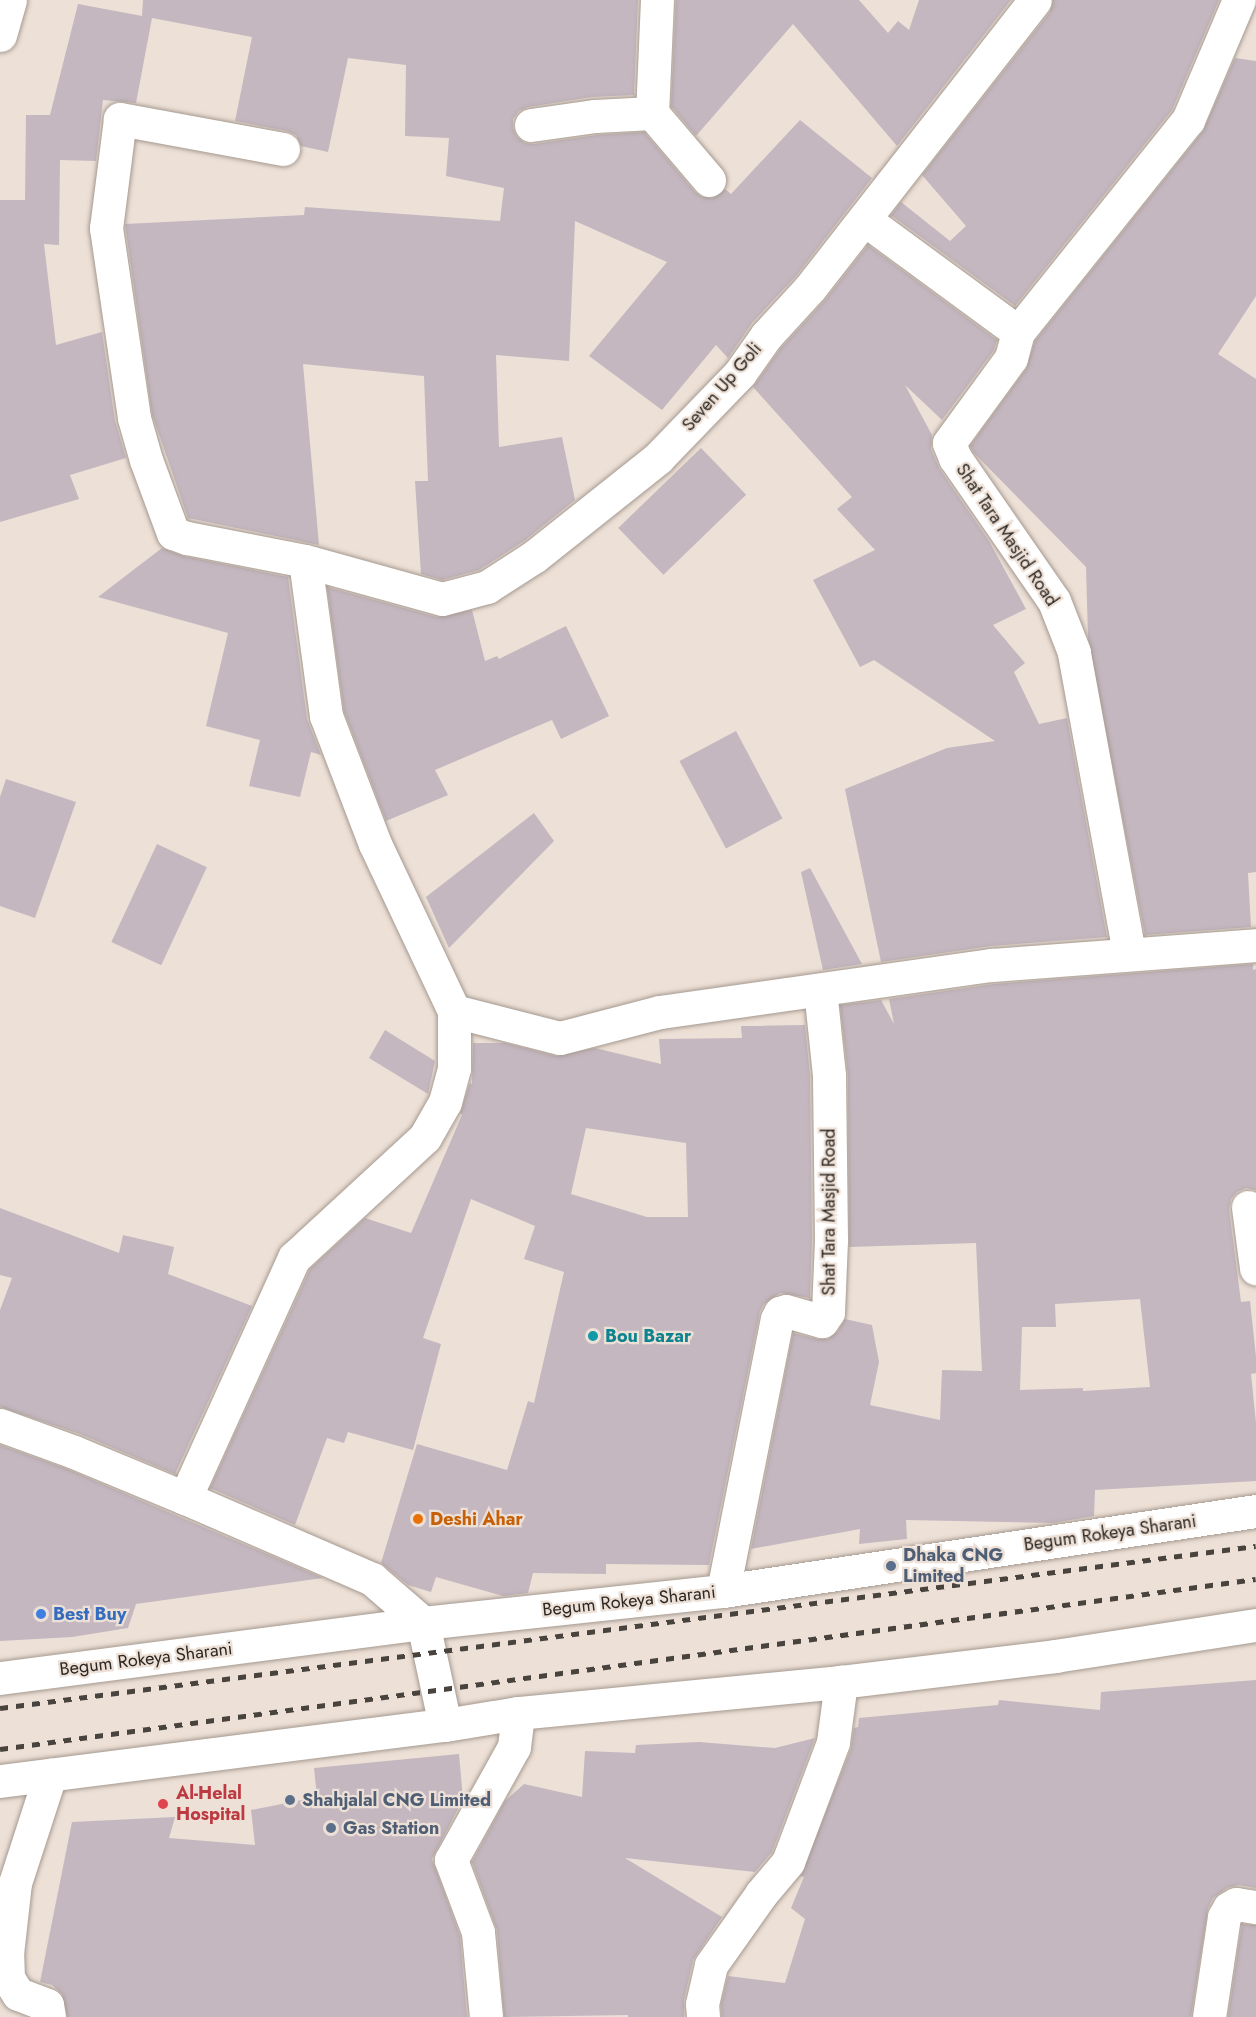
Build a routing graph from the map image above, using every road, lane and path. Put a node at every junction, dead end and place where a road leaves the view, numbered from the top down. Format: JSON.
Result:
{"nodes":[{"id":1,"x":10,"y":0,"type":"edge"},
{"id":2,"x":657,"y":0,"type":"edge"},
{"id":3,"x":1035,"y":0,"type":"edge"},
{"id":4,"x":1239,"y":0,"type":"edge"},
{"id":5,"x":0,"y":35,"type":"edge"},
{"id":6,"x":652,"y":113,"type":"junction"},
{"id":7,"x":531,"y":125,"type":"dead end"},
{"id":8,"x":283,"y":149,"type":"dead end"},
{"id":9,"x":709,"y":180,"type":"dead end"},
{"id":10,"x":864,"y":219,"type":"junction"},
{"id":11,"x":1018,"y":332,"type":"junction"},
{"id":12,"x":304,"y":561,"type":"junction"},
{"id":13,"x":1256,"y":945,"type":"edge"},
{"id":14,"x":1129,"y":953,"type":"junction"},
{"id":15,"x":820,"y":990,"type":"junction"},
{"id":16,"x":454,"y":1011,"type":"junction"},
{"id":17,"x":1248,"y":1208,"type":"dead end"},
{"id":18,"x":1256,"y":1268,"type":"edge"},
{"id":19,"x":0,"y":1425,"type":"edge"},
{"id":20,"x":185,"y":1498,"type":"junction"},
{"id":21,"x":1256,"y":1511,"type":"edge"},
{"id":22,"x":723,"y":1591,"type":"junction"},
{"id":23,"x":423,"y":1623,"type":"junction"},
{"id":24,"x":1256,"y":1625,"type":"edge"},
{"id":25,"x":0,"y":1678,"type":"edge"},
{"id":26,"x":841,"y":1682,"type":"junction"},
{"id":27,"x":518,"y":1713,"type":"junction"},
{"id":28,"x":445,"y":1725,"type":"junction"},
{"id":29,"x":50,"y":1774,"type":"junction"},
{"id":30,"x":0,"y":1781,"type":"edge"},
{"id":31,"x":1256,"y":1907,"type":"edge"},
{"id":32,"x":49,"y":2017,"type":"edge"},
{"id":33,"x":486,"y":2017,"type":"edge"},
{"id":34,"x":703,"y":2017,"type":"edge"},
{"id":35,"x":1209,"y":2017,"type":"edge"}],
"edges":[{"from":1,"to":5,"type":"street"},
{"from":2,"to":6,"type":"street"},
{"from":3,"to":10,"type":"street","name":"Seven Up Goli"},
{"from":4,"to":11,"type":"street","name":"Shat Tara Masjid Road"},
{"from":6,"to":7,"type":"street"},
{"from":6,"to":9,"type":"street"},
{"from":8,"to":12,"type":"street","name":"Seven Up Goli"},
{"from":10,"to":11,"type":"street"},
{"from":10,"to":12,"type":"street","name":"Seven Up Goli"},
{"from":11,"to":14,"type":"street","name":"Shat Tara Masjid Road"},
{"from":12,"to":16,"type":"street"},
{"from":13,"to":14,"type":"street"},
{"from":14,"to":15,"type":"street"},
{"from":15,"to":16,"type":"street"},
{"from":15,"to":22,"type":"street","name":"Shat Tara Masjid Road"},
{"from":16,"to":20,"type":"street"},
{"from":17,"to":18,"type":"street"},
{"from":19,"to":20,"type":"street"},
{"from":20,"to":23,"type":"street"},
{"from":21,"to":22,"type":"street","name":"Begum Rokeya Sharani"},
{"from":22,"to":23,"type":"street","name":"Begum Rokeya Sharani"},
{"from":23,"to":25,"type":"street","name":"Begum Rokeya Sharani"},
{"from":23,"to":28,"type":"street"},
{"from":24,"to":26,"type":"street"},
{"from":26,"to":27,"type":"street"},
{"from":26,"to":34,"type":"street"},
{"from":27,"to":28,"type":"street"},
{"from":27,"to":33,"type":"street"},
{"from":28,"to":29,"type":"street"},
{"from":29,"to":30,"type":"street"},
{"from":29,"to":32,"type":"street"},
{"from":31,"to":35,"type":"street"}]}
